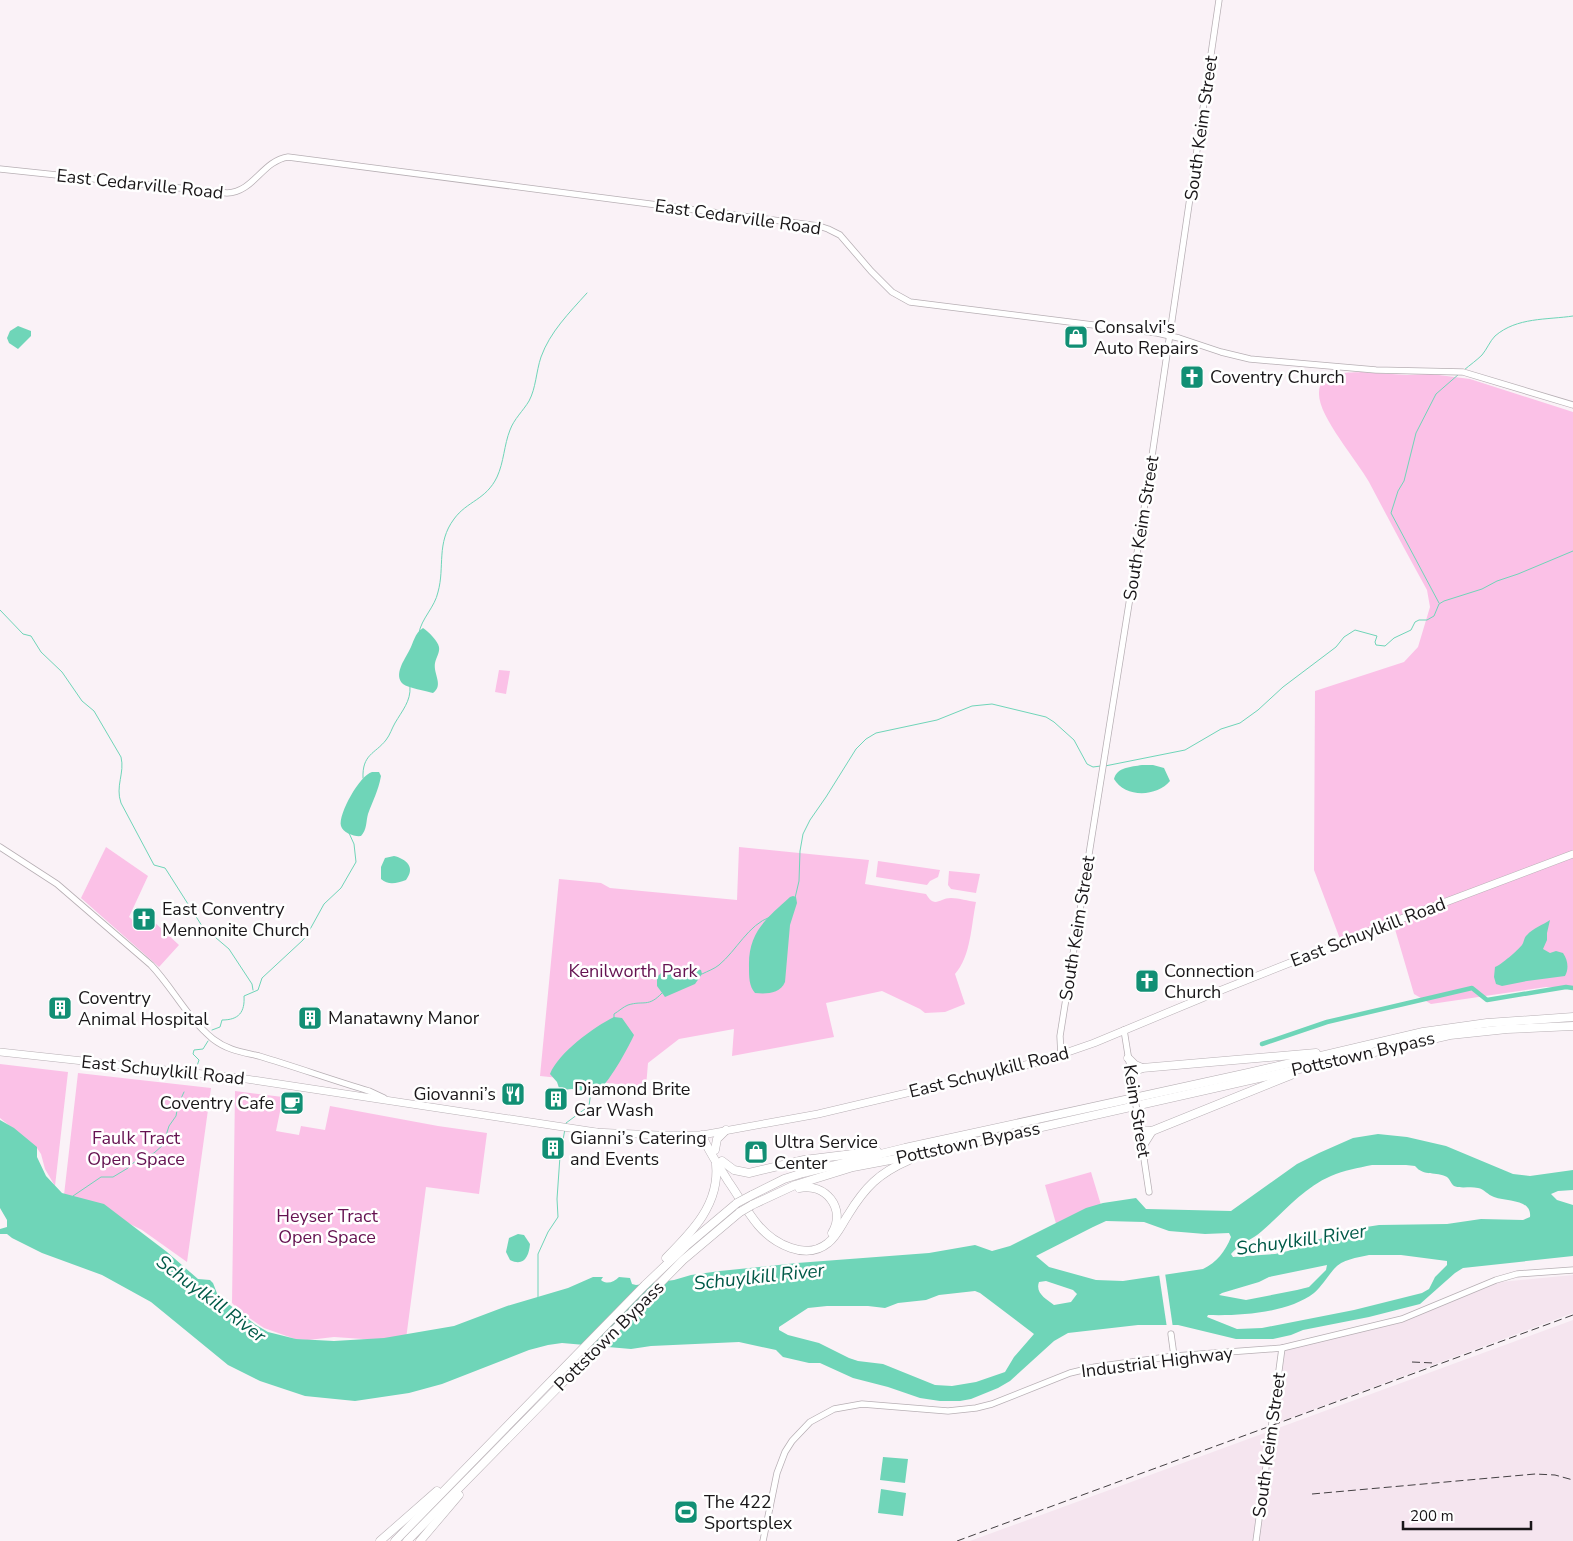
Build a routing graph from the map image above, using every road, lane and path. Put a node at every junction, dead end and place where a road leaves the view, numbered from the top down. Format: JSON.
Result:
{"nodes":[{"id":1,"x":1219,"y":0,"type":"edge"},
{"id":2,"x":0,"y":169,"type":"edge"},
{"id":3,"x":1170,"y":336,"type":"junction"},
{"id":4,"x":1573,"y":405,"type":"edge"},
{"id":5,"x":0,"y":847,"type":"edge"},
{"id":6,"x":1573,"y":854,"type":"edge"},
{"id":7,"x":1573,"y":1017,"type":"edge"},
{"id":8,"x":1573,"y":1026,"type":"edge"},
{"id":9,"x":1124,"y":1030,"type":"junction"},
{"id":10,"x":1343,"y":1050,"type":"junction"},
{"id":11,"x":1382,"y":1050,"type":"junction"},
{"id":12,"x":0,"y":1052,"type":"edge"},
{"id":13,"x":1061,"y":1056,"type":"junction"},
{"id":14,"x":1128,"y":1058,"type":"junction"},
{"id":15,"x":1142,"y":1068,"type":"junction"},
{"id":16,"x":1131,"y":1076,"type":"junction"},
{"id":17,"x":389,"y":1100,"type":"junction"},
{"id":18,"x":726,"y":1130,"type":"junction"},
{"id":19,"x":1140,"y":1130,"type":"junction"},
{"id":20,"x":1152,"y":1131,"type":"junction"},
{"id":21,"x":702,"y":1134,"type":"junction"},
{"id":22,"x":905,"y":1148,"type":"junction"},
{"id":23,"x":1142,"y":1148,"type":"junction"},
{"id":24,"x":715,"y":1150,"type":"junction"},
{"id":25,"x":922,"y":1154,"type":"junction"},
{"id":26,"x":719,"y":1161,"type":"junction"},
{"id":27,"x":1149,"y":1192,"type":"dead end"},
{"id":28,"x":752,"y":1205,"type":"junction"},
{"id":29,"x":668,"y":1260,"type":"junction"},
{"id":30,"x":1573,"y":1270,"type":"edge"},
{"id":31,"x":1171,"y":1335,"type":"dead end"},
{"id":32,"x":1282,"y":1348,"type":"junction"},
{"id":33,"x":1174,"y":1356,"type":"junction"},
{"id":34,"x":506,"y":1440,"type":"junction"},
{"id":35,"x":468,"y":1466,"type":"junction"},
{"id":36,"x":380,"y":1541,"type":"edge"},
{"id":37,"x":395,"y":1541,"type":"edge"},
{"id":38,"x":407,"y":1541,"type":"edge"},
{"id":39,"x":420,"y":1541,"type":"edge"},
{"id":40,"x":763,"y":1541,"type":"edge"},
{"id":41,"x":1256,"y":1541,"type":"edge"}],
"edges":[{"from":1,"to":3,"type":"street","name":"South Keim Street"},
{"from":2,"to":3,"type":"street","name":"East Cedarville Road"},
{"from":3,"to":4,"type":"street","name":"East Cedarville Road"},
{"from":3,"to":13,"type":"street","name":"South Keim Street"},
{"from":5,"to":17,"type":"street"},
{"from":6,"to":9,"type":"main road","name":"East Schuylkill Road"},
{"from":7,"to":10,"type":"highway","name":"Pottstown Bypass"},
{"from":8,"to":11,"type":"highway","name":"Pottstown Bypass"},
{"from":9,"to":13,"type":"main road","name":"East Schuylkill Road"},
{"from":9,"to":14,"type":"street","name":"Keim Street"},
{"from":10,"to":15,"type":"highway"},
{"from":10,"to":22,"type":"highway","name":"Pottstown Bypass"},
{"from":11,"to":20,"type":"highway"},
{"from":11,"to":25,"type":"highway","name":"Pottstown Bypass"},
{"from":12,"to":17,"type":"main road","name":"East Schuylkill Road"},
{"from":13,"to":18,"type":"main road","name":"East Schuylkill Road"},
{"from":14,"to":15,"type":"highway"},
{"from":14,"to":16,"type":"street","name":"Keim Street"},
{"from":15,"to":16,"type":"highway"},
{"from":16,"to":19,"type":"street","name":"Keim Street","bridge":true},
{"from":17,"to":21,"type":"main road","name":"East Schuylkill Road"},
{"from":18,"to":21,"type":"main road","name":"East Schuylkill Road"},
{"from":18,"to":24,"type":"highway"},
{"from":19,"to":20,"type":"highway"},
{"from":19,"to":23,"type":"street","name":"Keim Street"},
{"from":20,"to":23,"type":"highway"},
{"from":21,"to":24,"type":"highway"},
{"from":21,"to":26,"type":"highway"},
{"from":22,"to":26,"type":"highway"},
{"from":22,"to":29,"type":"highway","name":"Pottstown Bypass","bridge":true},
{"from":23,"to":27,"type":"street","name":"Keim Street"},
{"from":24,"to":26,"type":"highway"},
{"from":25,"to":26,"type":"highway"},
{"from":25,"to":28,"type":"highway","name":"Pottstown Bypass"},
{"from":26,"to":28,"type":"highway"},
{"from":26,"to":29,"type":"highway"},
{"from":28,"to":34,"type":"highway","name":"Pottstown Bypass","bridge":true},
{"from":29,"to":35,"type":"highway","name":"Pottstown Bypass"},
{"from":30,"to":32,"type":"street","name":"Industrial Highway"},
{"from":31,"to":33,"type":"street"},
{"from":32,"to":33,"type":"street","name":"Industrial Highway"},
{"from":32,"to":41,"type":"street","name":"South Keim Street"},
{"from":33,"to":40,"type":"street","name":"Industrial Highway"},
{"from":34,"to":38,"type":"highway","name":"Pottstown Bypass"},
{"from":34,"to":39,"type":"highway"},
{"from":35,"to":36,"type":"highway"},
{"from":35,"to":37,"type":"highway","name":"Pottstown Bypass"}]}
